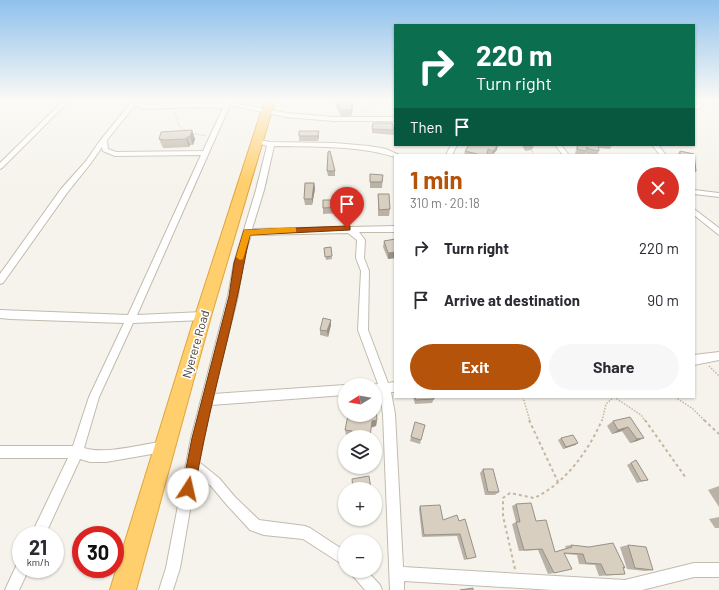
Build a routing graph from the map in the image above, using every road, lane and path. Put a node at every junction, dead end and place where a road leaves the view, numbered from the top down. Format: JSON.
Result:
{"nodes":[{"id":1,"x":39,"y":128,"type":"edge"},
{"id":2,"x":114,"y":128,"type":"edge"},
{"id":3,"x":182,"y":128,"type":"edge"},
{"id":4,"x":216,"y":128,"type":"edge"},
{"id":5,"x":266,"y":128,"type":"edge"},
{"id":6,"x":212,"y":137,"type":"junction"},
{"id":7,"x":104,"y":140,"type":"junction"},
{"id":8,"x":264,"y":142,"type":"junction"},
{"id":9,"x":559,"y":146,"type":"edge"},
{"id":10,"x":656,"y":146,"type":"edge"},
{"id":11,"x":532,"y":151,"type":"dead end"},
{"id":12,"x":205,"y":153,"type":"junction"},
{"id":13,"x":394,"y":154,"type":"edge"},
{"id":14,"x":534,"y":154,"type":"edge"},
{"id":15,"x":565,"y":154,"type":"edge"},
{"id":16,"x":662,"y":154,"type":"edge"},
{"id":17,"x":0,"y":167,"type":"edge"},
{"id":18,"x":695,"y":192,"type":"edge"},
{"id":19,"x":719,"y":195,"type":"edge"},
{"id":20,"x":695,"y":212,"type":"edge"},
{"id":21,"x":347,"y":228,"type":"junction"},
{"id":22,"x":394,"y":229,"type":"edge"},
{"id":23,"x":247,"y":232,"type":"junction"},
{"id":24,"x":719,"y":232,"type":"edge"},
{"id":25,"x":0,"y":281,"type":"edge"},
{"id":26,"x":0,"y":314,"type":"edge"},
{"id":27,"x":203,"y":316,"type":"junction"},
{"id":28,"x":131,"y":319,"type":"junction"},
{"id":29,"x":719,"y":356,"type":"edge"},
{"id":30,"x":697,"y":360,"type":"edge"},
{"id":31,"x":719,"y":376,"type":"edge"},
{"id":32,"x":385,"y":388,"type":"edge"},
{"id":33,"x":338,"y":391,"type":"edge"},
{"id":34,"x":523,"y":398,"type":"edge"},
{"id":35,"x":613,"y":398,"type":"edge"},
{"id":36,"x":616,"y":398,"type":"edge"},
{"id":37,"x":676,"y":398,"type":"edge"},
{"id":38,"x":206,"y":400,"type":"junction"},
{"id":39,"x":719,"y":434,"type":"edge"},
{"id":40,"x":165,"y":446,"type":"junction"},
{"id":41,"x":0,"y":452,"type":"edge"},
{"id":42,"x":77,"y":452,"type":"junction"},
{"id":43,"x":193,"y":465,"type":"junction"},
{"id":44,"x":686,"y":478,"type":"dead end"},
{"id":45,"x":558,"y":482,"type":"junction"},
{"id":46,"x":42,"y":526,"type":"edge"},
{"id":47,"x":338,"y":554,"type":"edge"},
{"id":48,"x":719,"y":570,"type":"edge"},
{"id":49,"x":396,"y":574,"type":"junction"},
{"id":50,"x":18,"y":578,"type":"edge"},
{"id":51,"x":364,"y":578,"type":"edge"},
{"id":52,"x":518,"y":581,"type":"junction"},
{"id":53,"x":12,"y":590,"type":"edge"},
{"id":54,"x":123,"y":590,"type":"edge"},
{"id":55,"x":166,"y":590,"type":"edge"},
{"id":56,"x":375,"y":590,"type":"edge"},
{"id":57,"x":397,"y":590,"type":"edge"}],
"edges":[{"from":1,"to":17,"type":"street"},
{"from":2,"to":7,"type":"street"},
{"from":3,"to":6,"type":"path"},
{"from":4,"to":6,"type":"street"},
{"from":5,"to":8,"type":"highway","name":"Nyerere Road"},
{"from":6,"to":12,"type":"street"},
{"from":7,"to":12,"type":"street"},
{"from":7,"to":25,"type":"street"},
{"from":8,"to":13,"type":"street"},
{"from":8,"to":23,"type":"street"},
{"from":8,"to":27,"type":"highway","name":"Nyerere Road"},
{"from":9,"to":15,"type":"street"},
{"from":10,"to":16,"type":"street"},
{"from":11,"to":14,"type":"path"},
{"from":12,"to":28,"type":"street"},
{"from":18,"to":19,"type":"street"},
{"from":20,"to":24,"type":"street"},
{"from":21,"to":22,"type":"street"},
{"from":21,"to":23,"type":"street"},
{"from":21,"to":32,"type":"street"},
{"from":23,"to":38,"type":"street"},
{"from":26,"to":28,"type":"street"},
{"from":27,"to":28,"type":"street"},
{"from":27,"to":40,"type":"highway","name":"Nyerere Road"},
{"from":28,"to":42,"type":"street"},
{"from":29,"to":30,"type":"street"},
{"from":30,"to":31,"type":"path"},
{"from":32,"to":49,"type":"street"},
{"from":33,"to":38,"type":"street"},
{"from":34,"to":45,"type":"path"},
{"from":35,"to":45,"type":"path"},
{"from":36,"to":44,"type":"path"},
{"from":37,"to":39,"type":"path"},
{"from":38,"to":43,"type":"street"},
{"from":40,"to":42,"type":"street"},
{"from":40,"to":54,"type":"highway","name":"Nyerere Road"},
{"from":41,"to":42,"type":"street"},
{"from":42,"to":46,"type":"street"},
{"from":43,"to":47,"type":"street"},
{"from":43,"to":55,"type":"street"},
{"from":45,"to":52,"type":"path"},
{"from":48,"to":52,"type":"street"},
{"from":49,"to":52,"type":"street"},
{"from":49,"to":57,"type":"street"},
{"from":50,"to":53,"type":"street"},
{"from":51,"to":56,"type":"street"}]}
